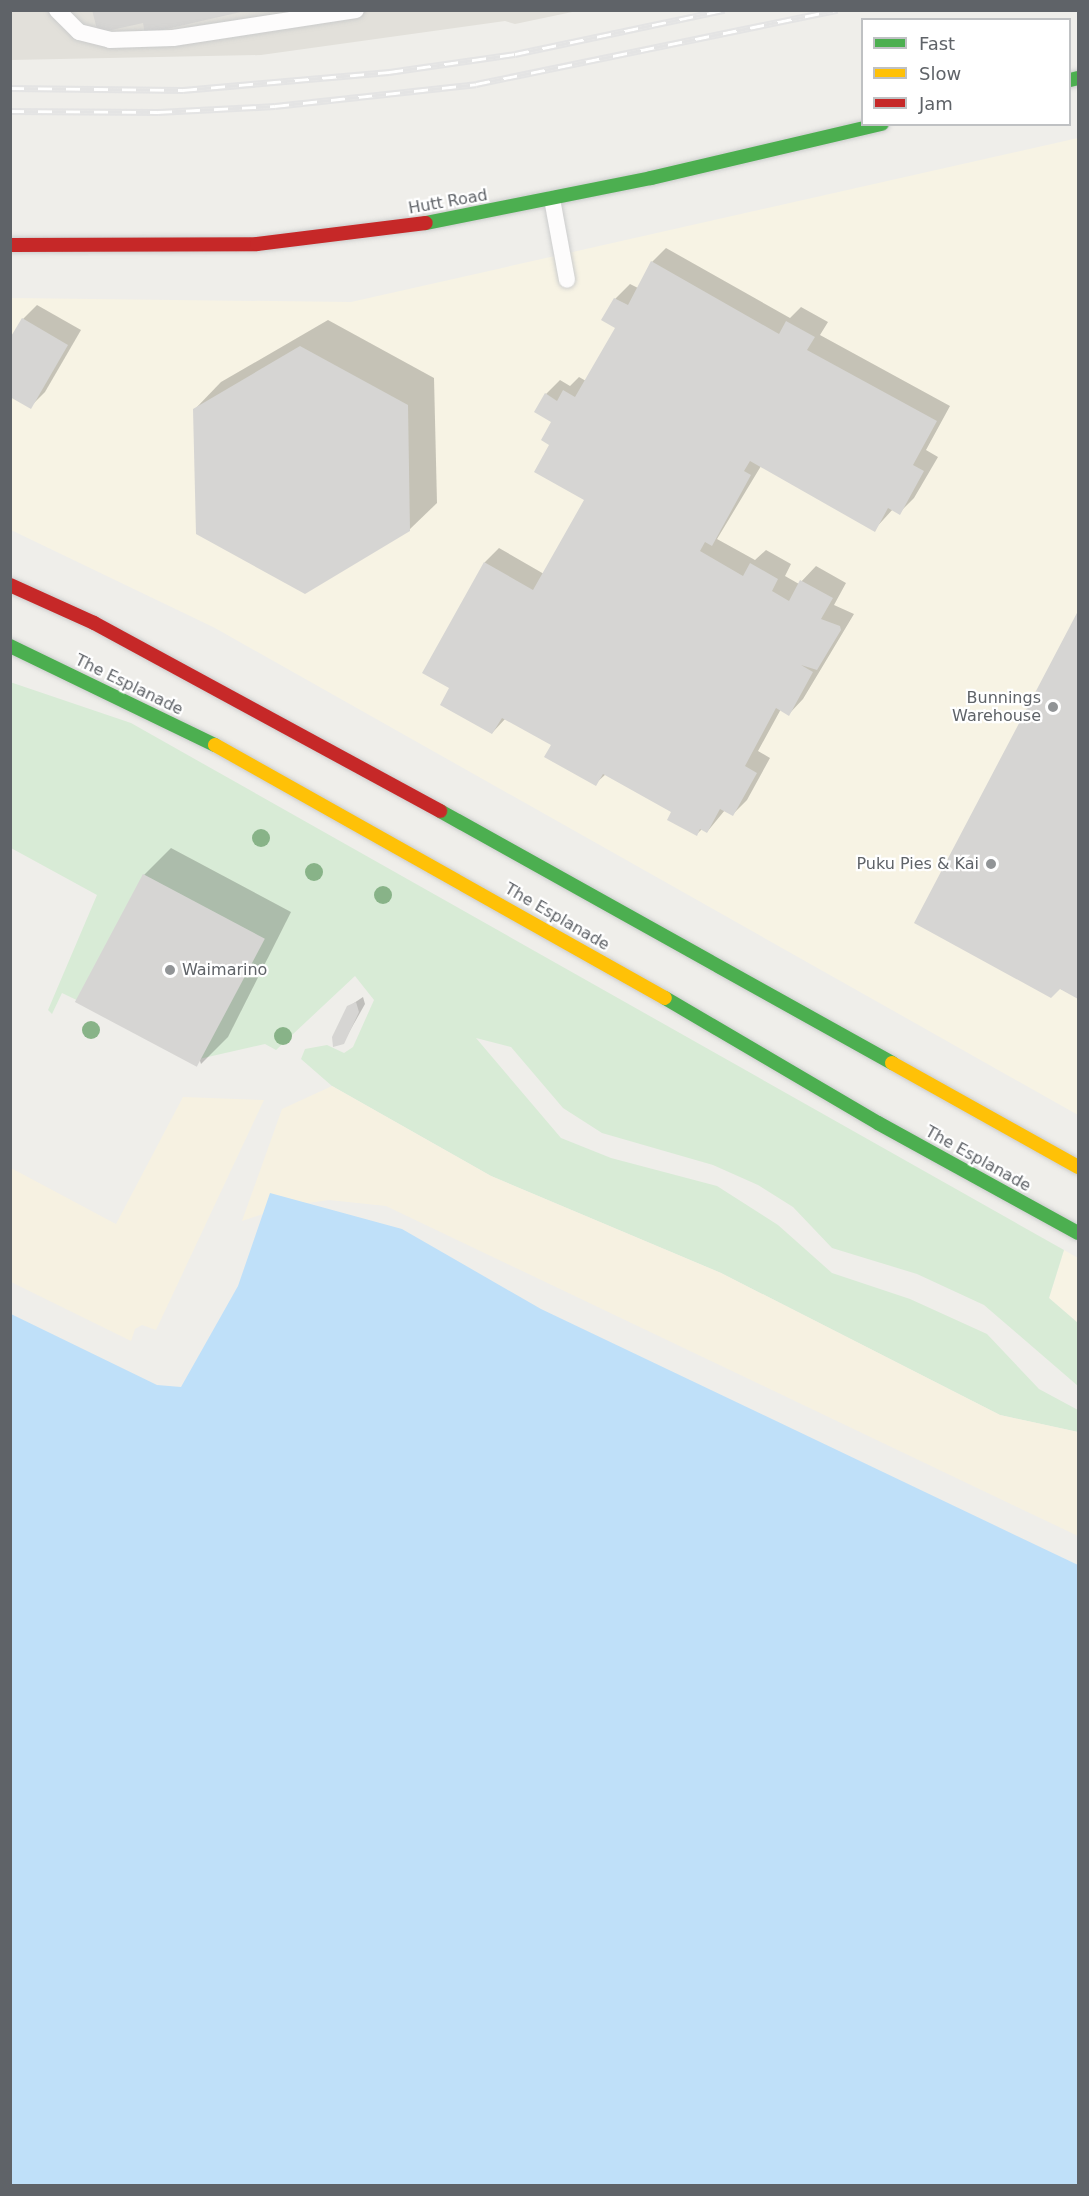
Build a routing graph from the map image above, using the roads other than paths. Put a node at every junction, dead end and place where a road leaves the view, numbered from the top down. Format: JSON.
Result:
{"nodes":[{"id":1,"x":57,"y":10,"type":"edge"},
{"id":2,"x":356,"y":10,"type":"edge"},
{"id":3,"x":873,"y":126,"type":"edge"},
{"id":4,"x":552,"y":199,"type":"junction"},
{"id":5,"x":10,"y":245,"type":"edge"},
{"id":6,"x":567,"y":280,"type":"dead end"},
{"id":7,"x":10,"y":585,"type":"edge"},
{"id":8,"x":10,"y":646,"type":"edge"},
{"id":9,"x":1078,"y":1167,"type":"edge"},
{"id":10,"x":1078,"y":1233,"type":"edge"}],
"edges":[{"from":1,"to":2,"type":"lane"},
{"from":3,"to":4,"type":"main road","name":"Hutt Road"},
{"from":4,"to":5,"type":"main road","name":"Hutt Road"},
{"from":4,"to":6,"type":"lane"},
{"from":7,"to":9,"type":"main road"},
{"from":8,"to":10,"type":"main road","name":"The Esplanade"}]}
